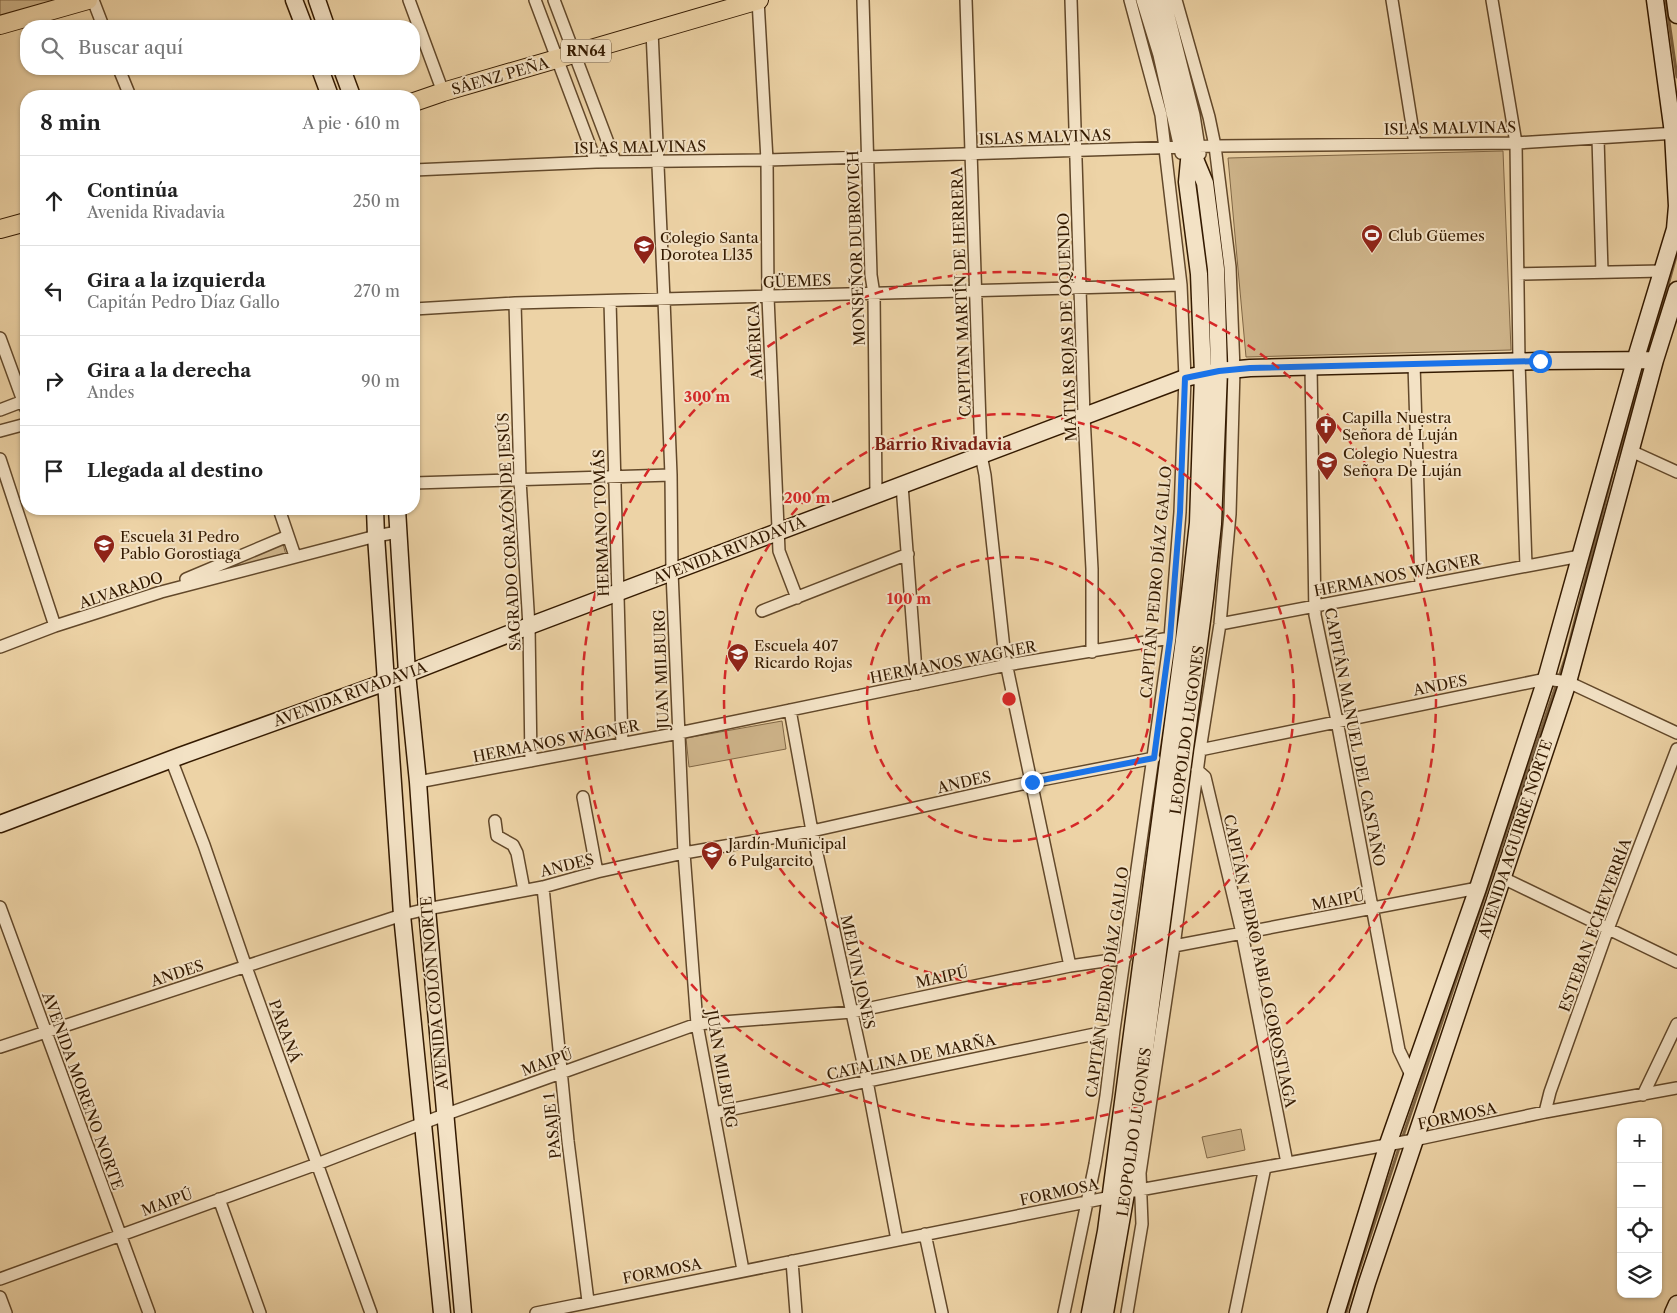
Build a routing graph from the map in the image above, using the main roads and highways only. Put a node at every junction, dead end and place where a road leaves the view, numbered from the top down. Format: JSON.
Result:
{"nodes":[{"id":1,"x":88,"y":0,"type":"edge"},
{"id":2,"x":294,"y":0,"type":"edge"},
{"id":3,"x":317,"y":0,"type":"edge"},
{"id":4,"x":758,"y":0,"type":"edge"},
{"id":5,"x":1152,"y":0,"type":"edge"},
{"id":6,"x":1655,"y":0,"type":"edge"},
{"id":7,"x":1675,"y":0,"type":"edge"},
{"id":8,"x":729,"y":4,"type":"edge"},
{"id":9,"x":1677,"y":15,"type":"edge"},
{"id":10,"x":302,"y":20,"type":"edge"},
{"id":11,"x":324,"y":20,"type":"edge"},
{"id":12,"x":0,"y":25,"type":"edge"},
{"id":13,"x":322,"y":75,"type":"edge"},
{"id":14,"x":344,"y":75,"type":"edge"},
{"id":15,"x":328,"y":90,"type":"edge"},
{"id":16,"x":350,"y":90,"type":"edge"},
{"id":17,"x":420,"y":100,"type":"edge"},
{"id":18,"x":1675,"y":133,"type":"edge"},
{"id":19,"x":1190,"y":148,"type":"junction"},
{"id":20,"x":20,"y":224,"type":"edge"},
{"id":21,"x":0,"y":229,"type":"edge"},
{"id":22,"x":1677,"y":290,"type":"edge"},
{"id":23,"x":1645,"y":361,"type":"junction"},
{"id":24,"x":1226,"y":371,"type":"junction"},
{"id":25,"x":1203,"y":374,"type":"junction"},
{"id":26,"x":375,"y":515,"type":"edge"},
{"id":27,"x":397,"y":515,"type":"edge"},
{"id":28,"x":407,"y":673,"type":"junction"},
{"id":29,"x":1557,"y":680,"type":"junction"},
{"id":30,"x":386,"y":682,"type":"junction"},
{"id":31,"x":0,"y":824,"type":"edge"},
{"id":32,"x":1677,"y":1304,"type":"edge"},
{"id":33,"x":442,"y":1313,"type":"edge"},
{"id":34,"x":463,"y":1313,"type":"edge"},
{"id":35,"x":1090,"y":1313,"type":"edge"},
{"id":36,"x":1105,"y":1313,"type":"edge"},
{"id":37,"x":1336,"y":1313,"type":"edge"},
{"id":38,"x":1358,"y":1313,"type":"edge"},
{"id":39,"x":1672,"y":1313,"type":"edge"}],
"edges":[{"from":1,"to":12,"type":"main road"},
{"from":2,"to":10,"type":"main road"},
{"from":3,"to":11,"type":"main road"},
{"from":4,"to":8,"type":"main road","name":"SÁENZ PEÑA","number":"RN64"},
{"from":5,"to":19,"type":"main road","name":"LEOPOLDO LUGONES"},
{"from":6,"to":18,"type":"main road"},
{"from":7,"to":9,"type":"main road"},
{"from":8,"to":17,"type":"main road","name":"SÁENZ PEÑA","number":"RN64"},
{"from":13,"to":15,"type":"main road"},
{"from":14,"to":16,"type":"main road"},
{"from":18,"to":23,"type":"main road"},
{"from":19,"to":24,"type":"main road","name":"LEOPOLDO LUGONES"},
{"from":19,"to":25,"type":"main road","name":"LEOPOLDO LUGONES"},
{"from":20,"to":21,"type":"main road"},
{"from":22,"to":23,"type":"main road"},
{"from":23,"to":24,"type":"main road","name":"AVENIDA RIVADAVIA"},
{"from":23,"to":29,"type":"main road","name":"AVENIDA AGUIRRE NORTE"},
{"from":23,"to":29,"type":"main road","name":"AVENIDA AGUIRRE NORTE"},
{"from":24,"to":25,"type":"main road","name":"AVENIDA RIVADAVIA"},
{"from":24,"to":36,"type":"main road","name":"LEOPOLDO LUGONES"},
{"from":25,"to":28,"type":"main road","name":"AVENIDA RIVADAVIA"},
{"from":25,"to":35,"type":"main road","name":"LEOPOLDO LUGONES"},
{"from":26,"to":30,"type":"main road","name":"AVENIDA COLÓN NORTE"},
{"from":27,"to":28,"type":"main road","name":"AVENIDA COLÓN NORTE"},
{"from":28,"to":30,"type":"main road","name":"AVENIDA RIVADAVIA"},
{"from":28,"to":34,"type":"main road","name":"AVENIDA COLÓN NORTE"},
{"from":29,"to":37,"type":"main road","name":"AVENIDA AGUIRRE NORTE"},
{"from":29,"to":38,"type":"main road","name":"AVENIDA AGUIRRE NORTE"},
{"from":30,"to":31,"type":"main road","name":"AVENIDA RIVADAVIA"},
{"from":30,"to":33,"type":"main road","name":"AVENIDA COLÓN NORTE"},
{"from":32,"to":39,"type":"main road"}]}
